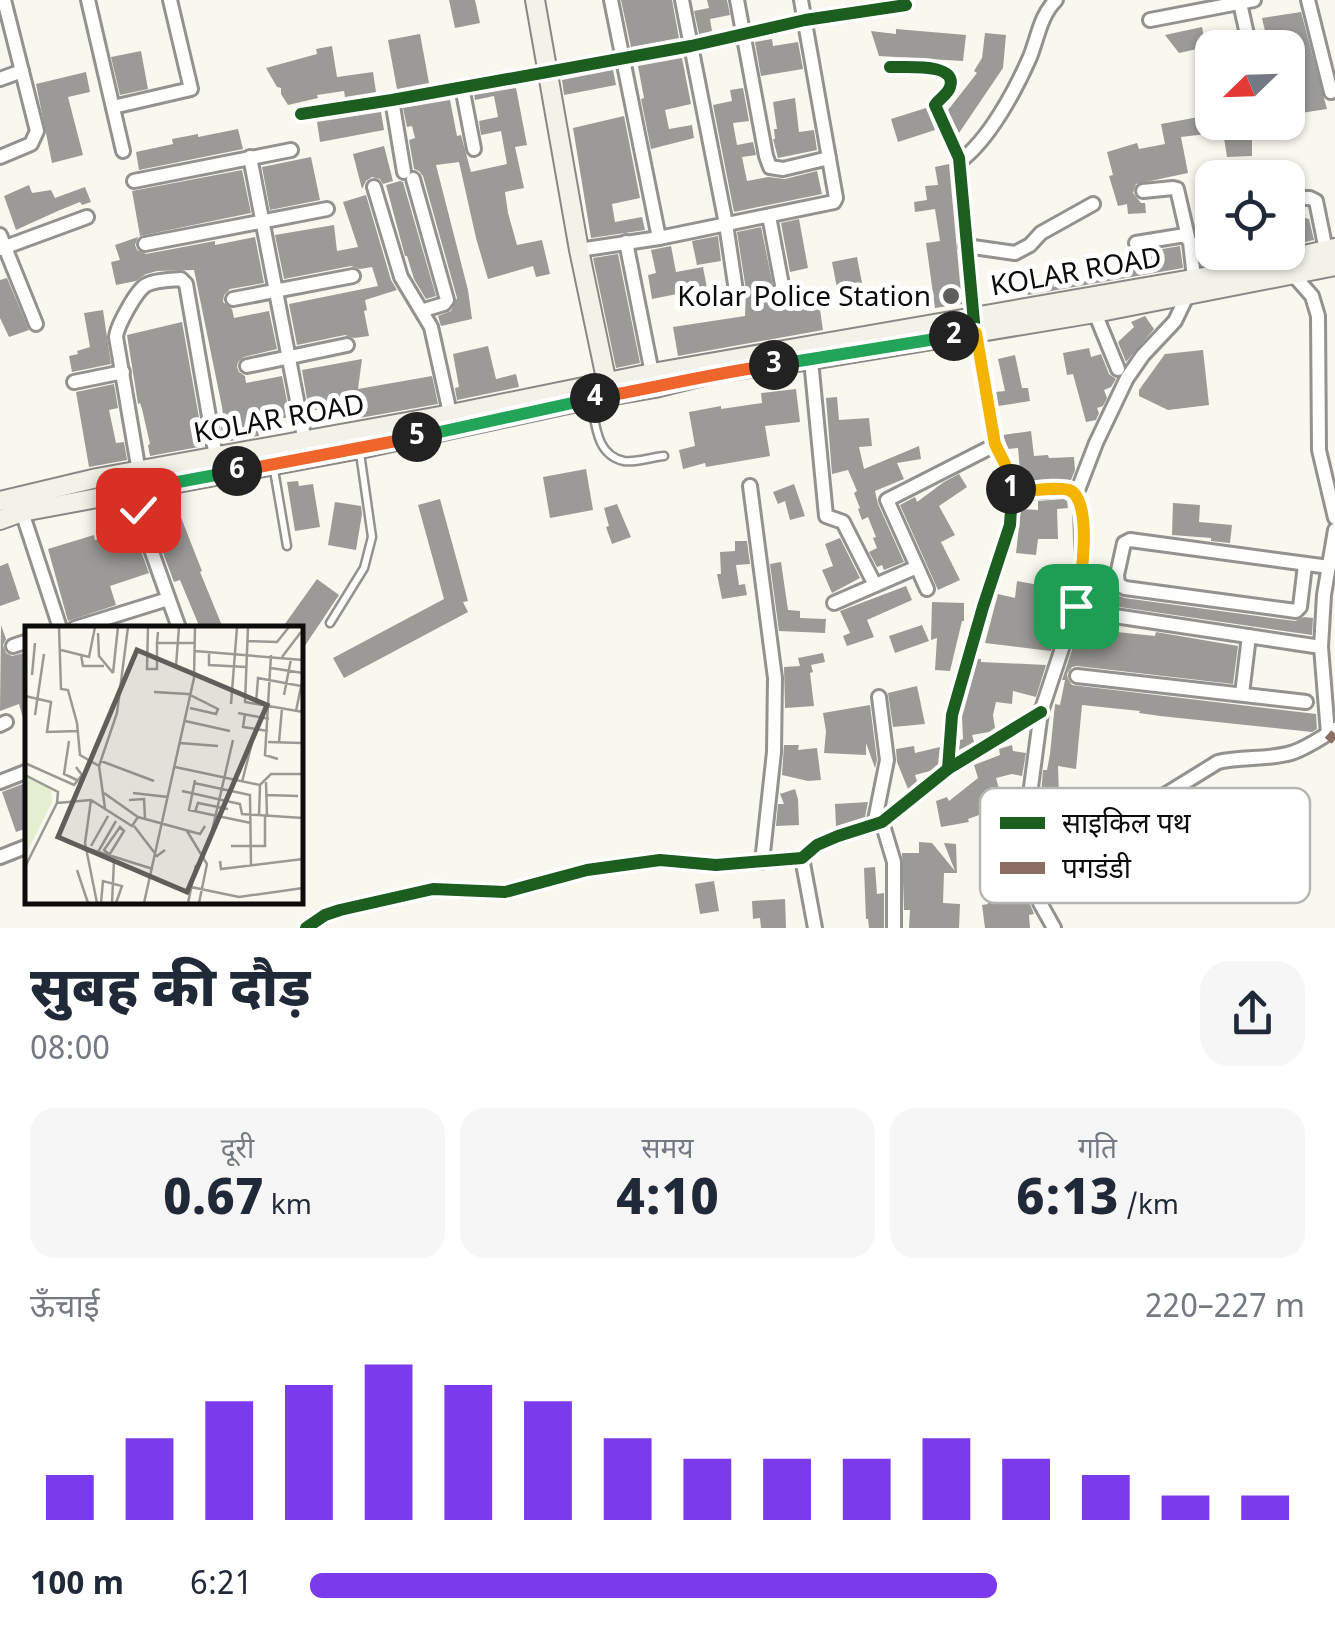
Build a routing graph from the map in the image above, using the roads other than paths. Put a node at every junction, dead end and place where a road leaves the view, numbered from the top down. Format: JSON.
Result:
{"nodes":[{"id":1,"x":4,"y":0,"type":"edge"},
{"id":2,"x":88,"y":0,"type":"edge"},
{"id":3,"x":170,"y":0,"type":"edge"},
{"id":4,"x":535,"y":0,"type":"edge"},
{"id":5,"x":611,"y":0,"type":"edge"},
{"id":6,"x":682,"y":0,"type":"edge"},
{"id":7,"x":737,"y":0,"type":"edge"},
{"id":8,"x":801,"y":0,"type":"edge"},
{"id":9,"x":1056,"y":0,"type":"edge"},
{"id":10,"x":1308,"y":0,"type":"edge"},
{"id":11,"x":1247,"y":2,"type":"edge"},
{"id":12,"x":906,"y":6,"type":"dead end"},
{"id":13,"x":805,"y":20,"type":"junction"},
{"id":14,"x":1150,"y":20,"type":"dead end"},
{"id":15,"x":1249,"y":30,"type":"edge"},
{"id":16,"x":743,"y":34,"type":"junction"},
{"id":17,"x":691,"y":46,"type":"junction"},
{"id":18,"x":622,"y":58,"type":"junction"},
{"id":19,"x":1330,"y":65,"type":"edge"},
{"id":20,"x":890,"y":67,"type":"dead end"},
{"id":21,"x":22,"y":70,"type":"junction"},
{"id":22,"x":548,"y":70,"type":"junction"},
{"id":23,"x":0,"y":79,"type":"edge"},
{"id":24,"x":462,"y":87,"type":"junction"},
{"id":25,"x":1331,"y":92,"type":"dead end"},
{"id":26,"x":392,"y":100,"type":"junction"},
{"id":27,"x":113,"y":107,"type":"junction"},
{"id":28,"x":301,"y":114,"type":"dead end"},
{"id":29,"x":474,"y":149,"type":"dead end"},
{"id":30,"x":123,"y":150,"type":"dead end"},
{"id":31,"x":291,"y":150,"type":"dead end"},
{"id":32,"x":0,"y":157,"type":"edge"},
{"id":33,"x":250,"y":157,"type":"junction"},
{"id":34,"x":829,"y":158,"type":"junction"},
{"id":35,"x":959,"y":162,"type":"junction"},
{"id":36,"x":134,"y":181,"type":"dead end"},
{"id":37,"x":374,"y":188,"type":"dead end"},
{"id":38,"x":1143,"y":191,"type":"dead end"},
{"id":39,"x":1305,"y":198,"type":"edge"},
{"id":40,"x":1093,"y":204,"type":"dead end"},
{"id":41,"x":327,"y":210,"type":"dead end"},
{"id":42,"x":769,"y":216,"type":"junction"},
{"id":43,"x":87,"y":217,"type":"dead end"},
{"id":44,"x":263,"y":221,"type":"junction"},
{"id":45,"x":726,"y":224,"type":"junction"},
{"id":46,"x":1188,"y":237,"type":"junction"},
{"id":47,"x":659,"y":238,"type":"junction"},
{"id":48,"x":626,"y":242,"type":"junction"},
{"id":49,"x":1136,"y":242,"type":"dead end"},
{"id":50,"x":2,"y":244,"type":"edge"},
{"id":51,"x":145,"y":244,"type":"dead end"},
{"id":52,"x":966,"y":246,"type":"junction"},
{"id":53,"x":578,"y":250,"type":"junction"},
{"id":54,"x":1331,"y":258,"type":"edge"},
{"id":55,"x":1305,"y":263,"type":"edge"},
{"id":56,"x":1271,"y":270,"type":"edge"},
{"id":57,"x":1289,"y":270,"type":"edge"},
{"id":58,"x":354,"y":276,"type":"dead end"},
{"id":59,"x":782,"y":285,"type":"dead end"},
{"id":60,"x":1191,"y":286,"type":"junction"},
{"id":61,"x":275,"y":291,"type":"junction"},
{"id":62,"x":736,"y":291,"type":"dead end"},
{"id":63,"x":233,"y":299,"type":"dead end"},
{"id":64,"x":424,"y":310,"type":"junction"},
{"id":65,"x":1095,"y":313,"type":"junction"},
{"id":66,"x":36,"y":324,"type":"dead end"},
{"id":67,"x":975,"y":325,"type":"junction"},
{"id":68,"x":347,"y":345,"type":"dead end"},
{"id":69,"x":840,"y":347,"type":"junction"},
{"id":70,"x":289,"y":358,"type":"junction"},
{"id":71,"x":811,"y":360,"type":"junction"},
{"id":72,"x":248,"y":366,"type":"dead end"},
{"id":73,"x":1118,"y":369,"type":"dead end"},
{"id":74,"x":123,"y":372,"type":"junction"},
{"id":75,"x":652,"y":373,"type":"junction"},
{"id":76,"x":74,"y":382,"type":"dead end"},
{"id":77,"x":599,"y":391,"type":"junction"},
{"id":78,"x":452,"y":422,"type":"junction"},
{"id":79,"x":358,"y":440,"type":"junction"},
{"id":80,"x":995,"y":444,"type":"junction"},
{"id":81,"x":306,"y":450,"type":"junction"},
{"id":82,"x":664,"y":456,"type":"dead end"},
{"id":83,"x":216,"y":457,"type":"junction"},
{"id":84,"x":272,"y":464,"type":"junction"},
{"id":85,"x":137,"y":481,"type":"junction"},
{"id":86,"x":750,"y":486,"type":"dead end"},
{"id":87,"x":1012,"y":492,"type":"junction"},
{"id":88,"x":1076,"y":495,"type":"junction"},
{"id":89,"x":0,"y":501,"type":"edge"},
{"id":90,"x":22,"y":512,"type":"junction"},
{"id":91,"x":1335,"y":518,"type":"edge"},
{"id":92,"x":0,"y":520,"type":"edge"},
{"id":93,"x":1335,"y":530,"type":"edge"},
{"id":94,"x":287,"y":546,"type":"dead end"},
{"id":95,"x":1305,"y":565,"type":"junction"},
{"id":96,"x":917,"y":567,"type":"junction"},
{"id":97,"x":1329,"y":567,"type":"junction"},
{"id":98,"x":875,"y":585,"type":"junction"},
{"id":99,"x":927,"y":588,"type":"dead end"},
{"id":100,"x":1329,"y":594,"type":"edge"},
{"id":101,"x":168,"y":600,"type":"junction"},
{"id":102,"x":834,"y":603,"type":"dead end"},
{"id":103,"x":1088,"y":612,"type":"dead end"},
{"id":104,"x":330,"y":623,"type":"dead end"},
{"id":105,"x":59,"y":626,"type":"edge"},
{"id":106,"x":82,"y":626,"type":"edge"},
{"id":107,"x":177,"y":626,"type":"edge"},
{"id":108,"x":1250,"y":636,"type":"junction"},
{"id":109,"x":25,"y":643,"type":"edge"},
{"id":110,"x":12,"y":646,"type":"dead end"},
{"id":111,"x":1321,"y":646,"type":"junction"},
{"id":112,"x":1077,"y":676,"type":"dead end"},
{"id":113,"x":1242,"y":694,"type":"junction"},
{"id":114,"x":1330,"y":694,"type":"edge"},
{"id":115,"x":879,"y":697,"type":"dead end"},
{"id":116,"x":1306,"y":702,"type":"dead end"},
{"id":117,"x":1041,"y":712,"type":"junction"},
{"id":118,"x":1331,"y":732,"type":"edge"},
{"id":119,"x":948,"y":769,"type":"junction"},
{"id":120,"x":25,"y":772,"type":"edge"},
{"id":121,"x":0,"y":782,"type":"edge"},
{"id":122,"x":1031,"y":788,"type":"edge"},
{"id":123,"x":1176,"y":788,"type":"edge"},
{"id":124,"x":878,"y":824,"type":"junction"},
{"id":125,"x":25,"y":847,"type":"edge"},
{"id":126,"x":0,"y":857,"type":"edge"},
{"id":127,"x":802,"y":858,"type":"junction"},
{"id":128,"x":762,"y":862,"type":"junction"},
{"id":129,"x":1040,"y":903,"type":"edge"},
{"id":130,"x":306,"y":928,"type":"edge"},
{"id":131,"x":815,"y":928,"type":"edge"},
{"id":132,"x":894,"y":928,"type":"edge"},
{"id":133,"x":1054,"y":928,"type":"edge"}],
"edges":[{"from":1,"to":21,"type":"street"},
{"from":2,"to":27,"type":"street"},
{"from":3,"to":27,"type":"street"},
{"from":4,"to":22,"type":"main road"},
{"from":5,"to":18,"type":"street"},
{"from":6,"to":17,"type":"street"},
{"from":7,"to":16,"type":"street"},
{"from":8,"to":13,"type":"street"},
{"from":9,"to":35,"type":"street"},
{"from":10,"to":19,"type":"street"},
{"from":11,"to":14,"type":"street"},
{"from":11,"to":15,"type":"street"},
{"from":12,"to":13,"type":"street"},
{"from":13,"to":16,"type":"street"},
{"from":13,"to":34,"type":"street"},
{"from":16,"to":17,"type":"street"},
{"from":16,"to":34,"type":"street"},
{"from":17,"to":18,"type":"street"},
{"from":17,"to":45,"type":"street"},
{"from":18,"to":22,"type":"street"},
{"from":18,"to":47,"type":"street"},
{"from":19,"to":25,"type":"street"},
{"from":20,"to":35,"type":"street"},
{"from":21,"to":23,"type":"street"},
{"from":21,"to":32,"type":"street"},
{"from":22,"to":24,"type":"street"},
{"from":22,"to":53,"type":"main road"},
{"from":24,"to":26,"type":"street"},
{"from":24,"to":29,"type":"street"},
{"from":26,"to":28,"type":"street"},
{"from":26,"to":64,"type":"street"},
{"from":27,"to":30,"type":"street"},
{"from":31,"to":33,"type":"street"},
{"from":33,"to":36,"type":"street"},
{"from":33,"to":44,"type":"street"},
{"from":34,"to":42,"type":"street"},
{"from":35,"to":52,"type":"street"},
{"from":37,"to":64,"type":"street"},
{"from":38,"to":46,"type":"street"},
{"from":39,"to":54,"type":"street"},
{"from":40,"to":52,"type":"street"},
{"from":41,"to":44,"type":"street"},
{"from":42,"to":45,"type":"street"},
{"from":42,"to":59,"type":"street"},
{"from":43,"to":50,"type":"street"},
{"from":44,"to":51,"type":"street"},
{"from":44,"to":61,"type":"street"},
{"from":45,"to":47,"type":"street"},
{"from":45,"to":62,"type":"street"},
{"from":46,"to":49,"type":"street"},
{"from":46,"to":60,"type":"street"},
{"from":47,"to":48,"type":"street"},
{"from":48,"to":53,"type":"street"},
{"from":48,"to":75,"type":"street"},
{"from":50,"to":66,"type":"street"},
{"from":52,"to":67,"type":"street"},
{"from":53,"to":77,"type":"main road"},
{"from":54,"to":55,"type":"main road","name":"KOLAR ROAD"},
{"from":56,"to":60,"type":"main road","name":"KOLAR ROAD"},
{"from":57,"to":91,"type":"street"},
{"from":58,"to":61,"type":"street"},
{"from":60,"to":65,"type":"main road","name":"KOLAR ROAD"},
{"from":60,"to":67,"type":"main road","name":"KOLAR ROAD"},
{"from":60,"to":88,"type":"street"},
{"from":61,"to":63,"type":"street"},
{"from":61,"to":70,"type":"street"},
{"from":64,"to":78,"type":"street"},
{"from":65,"to":67,"type":"main road","name":"KOLAR ROAD"},
{"from":65,"to":73,"type":"street"},
{"from":67,"to":69,"type":"main road","name":"KOLAR ROAD"},
{"from":67,"to":80,"type":"street"},
{"from":68,"to":70,"type":"street"},
{"from":69,"to":71,"type":"main road","name":"KOLAR ROAD"},
{"from":69,"to":75,"type":"main road","name":"KOLAR ROAD"},
{"from":70,"to":72,"type":"street"},
{"from":70,"to":81,"type":"street"},
{"from":71,"to":77,"type":"main road","name":"KOLAR ROAD"},
{"from":71,"to":98,"type":"street"},
{"from":74,"to":76,"type":"street"},
{"from":74,"to":83,"type":"street"},
{"from":74,"to":85,"type":"street"},
{"from":75,"to":77,"type":"main road","name":"KOLAR ROAD"},
{"from":77,"to":78,"type":"main road","name":"KOLAR ROAD"},
{"from":77,"to":82,"type":"lane"},
{"from":78,"to":79,"type":"main road","name":"KOLAR ROAD"},
{"from":79,"to":81,"type":"main road","name":"KOLAR ROAD"},
{"from":79,"to":104,"type":"lane"},
{"from":80,"to":87,"type":"street"},
{"from":80,"to":96,"type":"street"},
{"from":81,"to":83,"type":"main road","name":"KOLAR ROAD"},
{"from":81,"to":84,"type":"main road","name":"KOLAR ROAD"},
{"from":83,"to":85,"type":"main road","name":"KOLAR ROAD"},
{"from":84,"to":85,"type":"main road","name":"KOLAR ROAD"},
{"from":84,"to":94,"type":"lane"},
{"from":85,"to":89,"type":"main road","name":"KOLAR ROAD"},
{"from":85,"to":90,"type":"main road","name":"KOLAR ROAD"},
{"from":85,"to":101,"type":"street"},
{"from":86,"to":128,"type":"street"},
{"from":87,"to":88,"type":"street"},
{"from":87,"to":119,"type":"street"},
{"from":88,"to":117,"type":"street"},
{"from":90,"to":92,"type":"main road","name":"KOLAR ROAD"},
{"from":90,"to":105,"type":"street"},
{"from":93,"to":97,"type":"street"},
{"from":95,"to":95,"type":"street"},
{"from":95,"to":97,"type":"street"},
{"from":96,"to":98,"type":"street"},
{"from":96,"to":99,"type":"street"},
{"from":97,"to":100,"type":"street"},
{"from":98,"to":102,"type":"street"},
{"from":100,"to":111,"type":"street"},
{"from":101,"to":106,"type":"street"},
{"from":101,"to":107,"type":"street"},
{"from":103,"to":108,"type":"street"},
{"from":108,"to":111,"type":"street"},
{"from":108,"to":113,"type":"street"},
{"from":109,"to":110,"type":"street"},
{"from":111,"to":114,"type":"street"},
{"from":112,"to":113,"type":"street"},
{"from":113,"to":116,"type":"street"},
{"from":114,"to":118,"type":"street"},
{"from":115,"to":124,"type":"street"},
{"from":117,"to":119,"type":"street"},
{"from":117,"to":122,"type":"street"},
{"from":118,"to":123,"type":"street"},
{"from":119,"to":124,"type":"street"},
{"from":120,"to":121,"type":"street"},
{"from":124,"to":127,"type":"street"},
{"from":124,"to":132,"type":"street"},
{"from":125,"to":126,"type":"street"},
{"from":127,"to":128,"type":"street"},
{"from":127,"to":131,"type":"street"},
{"from":128,"to":130,"type":"street"},
{"from":129,"to":133,"type":"street"}]}
